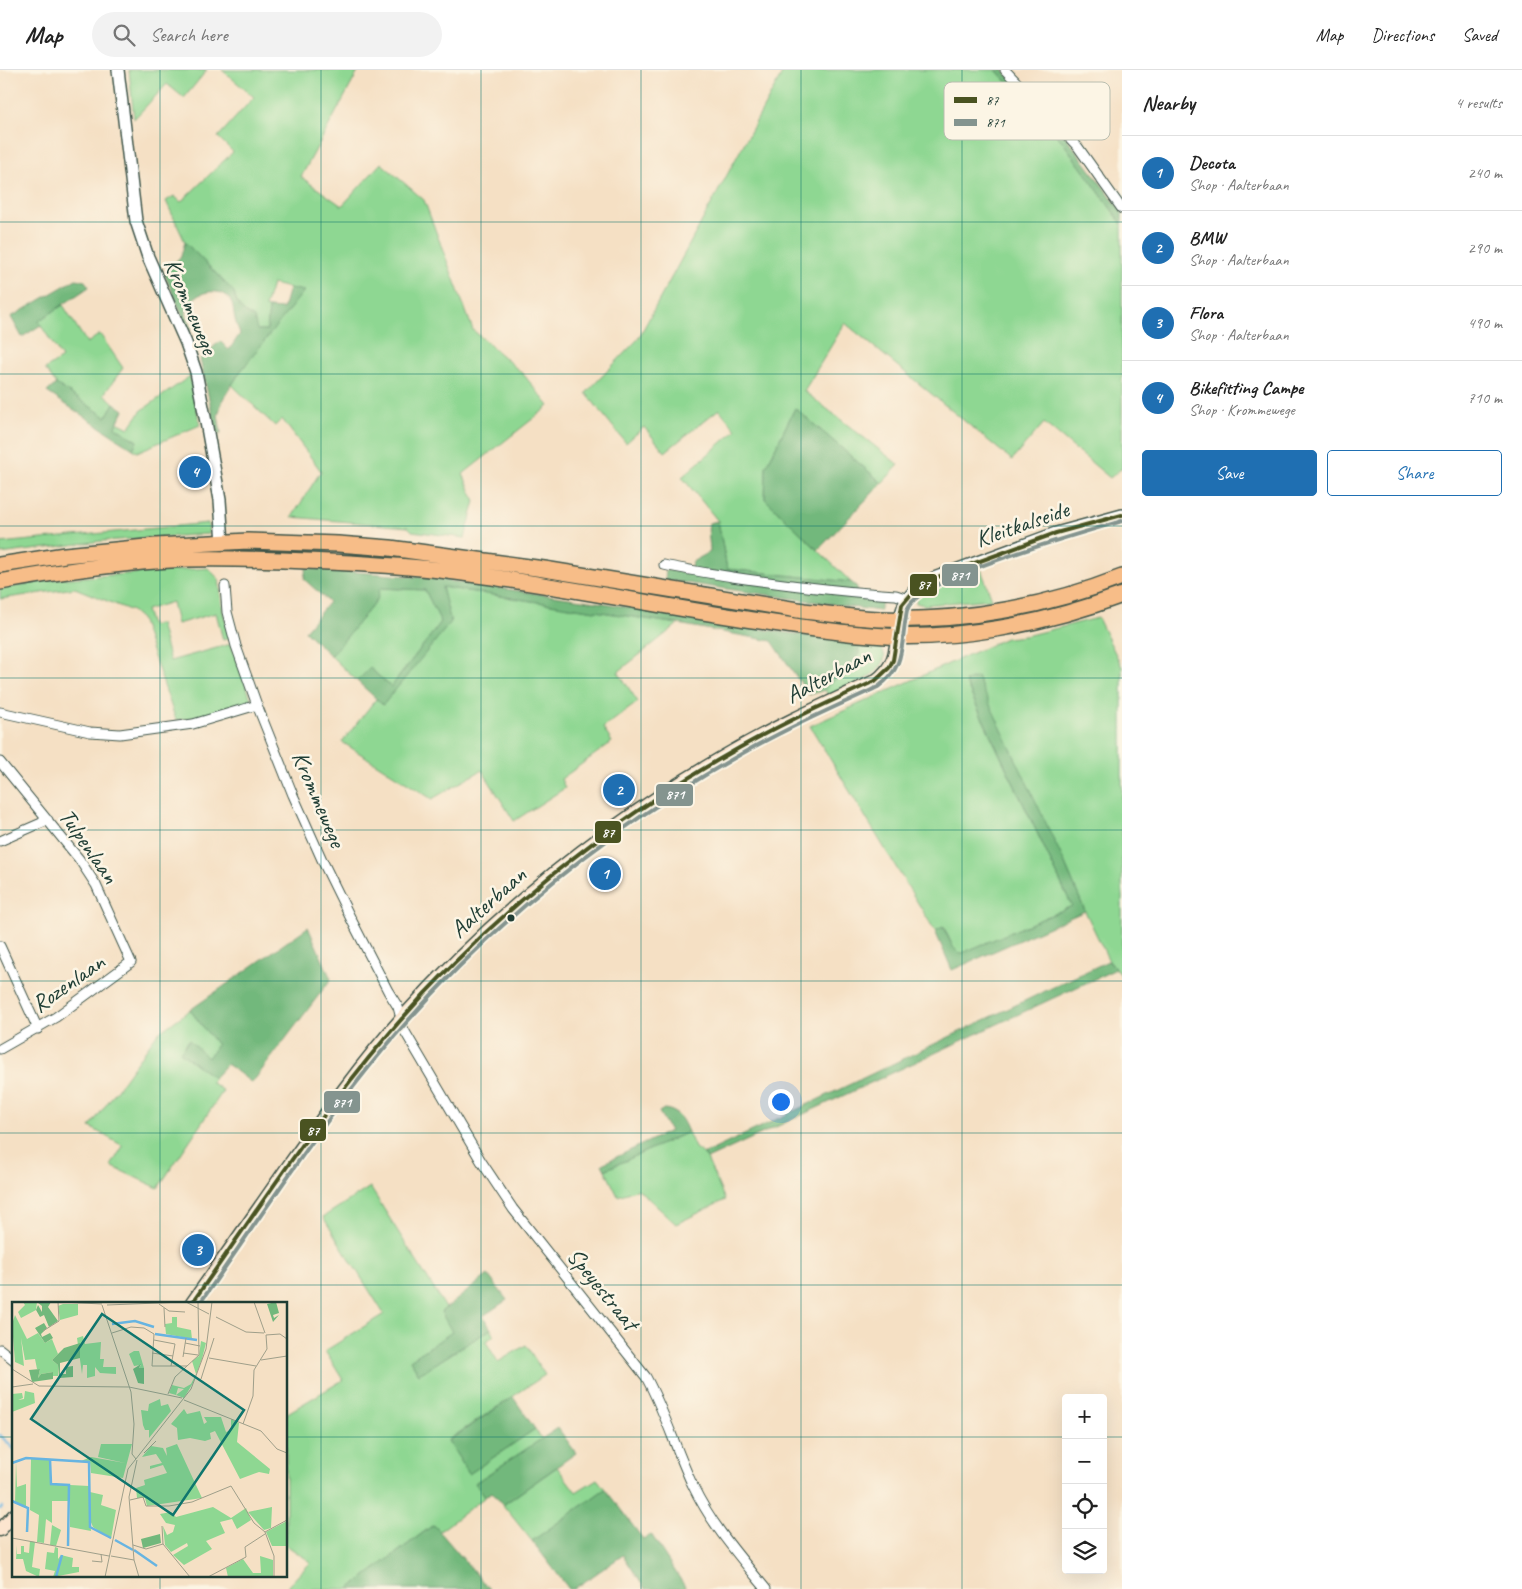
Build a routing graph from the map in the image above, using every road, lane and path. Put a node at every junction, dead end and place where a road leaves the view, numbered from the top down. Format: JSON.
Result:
{"nodes":[{"id":1,"x":118,"y":70,"type":"edge"},
{"id":2,"x":1005,"y":70,"type":"edge"},
{"id":3,"x":1016,"y":82,"type":"edge"},
{"id":4,"x":1071,"y":140,"type":"edge"},
{"id":5,"x":1122,"y":209,"type":"edge"},
{"id":6,"x":1122,"y":515,"type":"edge"},
{"id":7,"x":223,"y":551,"type":"junction"},
{"id":8,"x":0,"y":565,"type":"edge"},
{"id":9,"x":664,"y":565,"type":"dead end"},
{"id":10,"x":1122,"y":577,"type":"edge"},
{"id":11,"x":0,"y":582,"type":"edge"},
{"id":12,"x":224,"y":586,"type":"dead end"},
{"id":13,"x":1122,"y":595,"type":"edge"},
{"id":14,"x":908,"y":599,"type":"junction"},
{"id":15,"x":899,"y":619,"type":"junction"},
{"id":16,"x":897,"y":636,"type":"junction"},
{"id":17,"x":257,"y":705,"type":"junction"},
{"id":18,"x":0,"y":712,"type":"edge"},
{"id":19,"x":0,"y":762,"type":"edge"},
{"id":20,"x":48,"y":820,"type":"junction"},
{"id":21,"x":0,"y":841,"type":"edge"},
{"id":22,"x":0,"y":946,"type":"edge"},
{"id":23,"x":131,"y":962,"type":"joint"},
{"id":24,"x":402,"y":1018,"type":"junction"},
{"id":25,"x":38,"y":1028,"type":"junction"},
{"id":26,"x":0,"y":1049,"type":"edge"},
{"id":27,"x":193,"y":1302,"type":"edge"},
{"id":28,"x":0,"y":1349,"type":"edge"},
{"id":29,"x":12,"y":1358,"type":"edge"},
{"id":30,"x":12,"y":1517,"type":"edge"},
{"id":31,"x":0,"y":1530,"type":"edge"},
{"id":32,"x":766,"y":1589,"type":"edge"}],
"edges":[{"from":1,"to":7,"type":"street","name":"Krommewege"},
{"from":2,"to":3,"type":"street"},
{"from":4,"to":5,"type":"street"},
{"from":6,"to":14,"type":"street","name":"Kleitkalseide"},
{"from":7,"to":8,"type":"highway"},
{"from":7,"to":11,"type":"highway"},
{"from":7,"to":15,"type":"highway"},
{"from":7,"to":16,"type":"highway"},
{"from":9,"to":14,"type":"street"},
{"from":10,"to":15,"type":"highway"},
{"from":12,"to":17,"type":"street","name":"Krommewege"},
{"from":13,"to":16,"type":"highway","name":"Aalterbaan"},
{"from":14,"to":15,"type":"street","name":"Kleitkalseide"},
{"from":15,"to":16,"type":"main road","name":"Aalterbaan"},
{"from":16,"to":24,"type":"main road","name":"Aalterbaan"},
{"from":17,"to":18,"type":"street"},
{"from":17,"to":24,"type":"street","name":"Krommewege"},
{"from":19,"to":20,"type":"street","name":"Tulpenlaan"},
{"from":20,"to":21,"type":"street"},
{"from":20,"to":23,"type":"street","name":"Tulpenlaan"},
{"from":22,"to":25,"type":"street"},
{"from":23,"to":25,"type":"street","name":"Rozenlaan"},
{"from":24,"to":27,"type":"main road","name":"Aalterbaan"},
{"from":24,"to":32,"type":"street","name":"Speyestraat"},
{"from":25,"to":26,"type":"street","name":"Rozenlaan"},
{"from":28,"to":29,"type":"street"},
{"from":30,"to":31,"type":"main road"}]}
